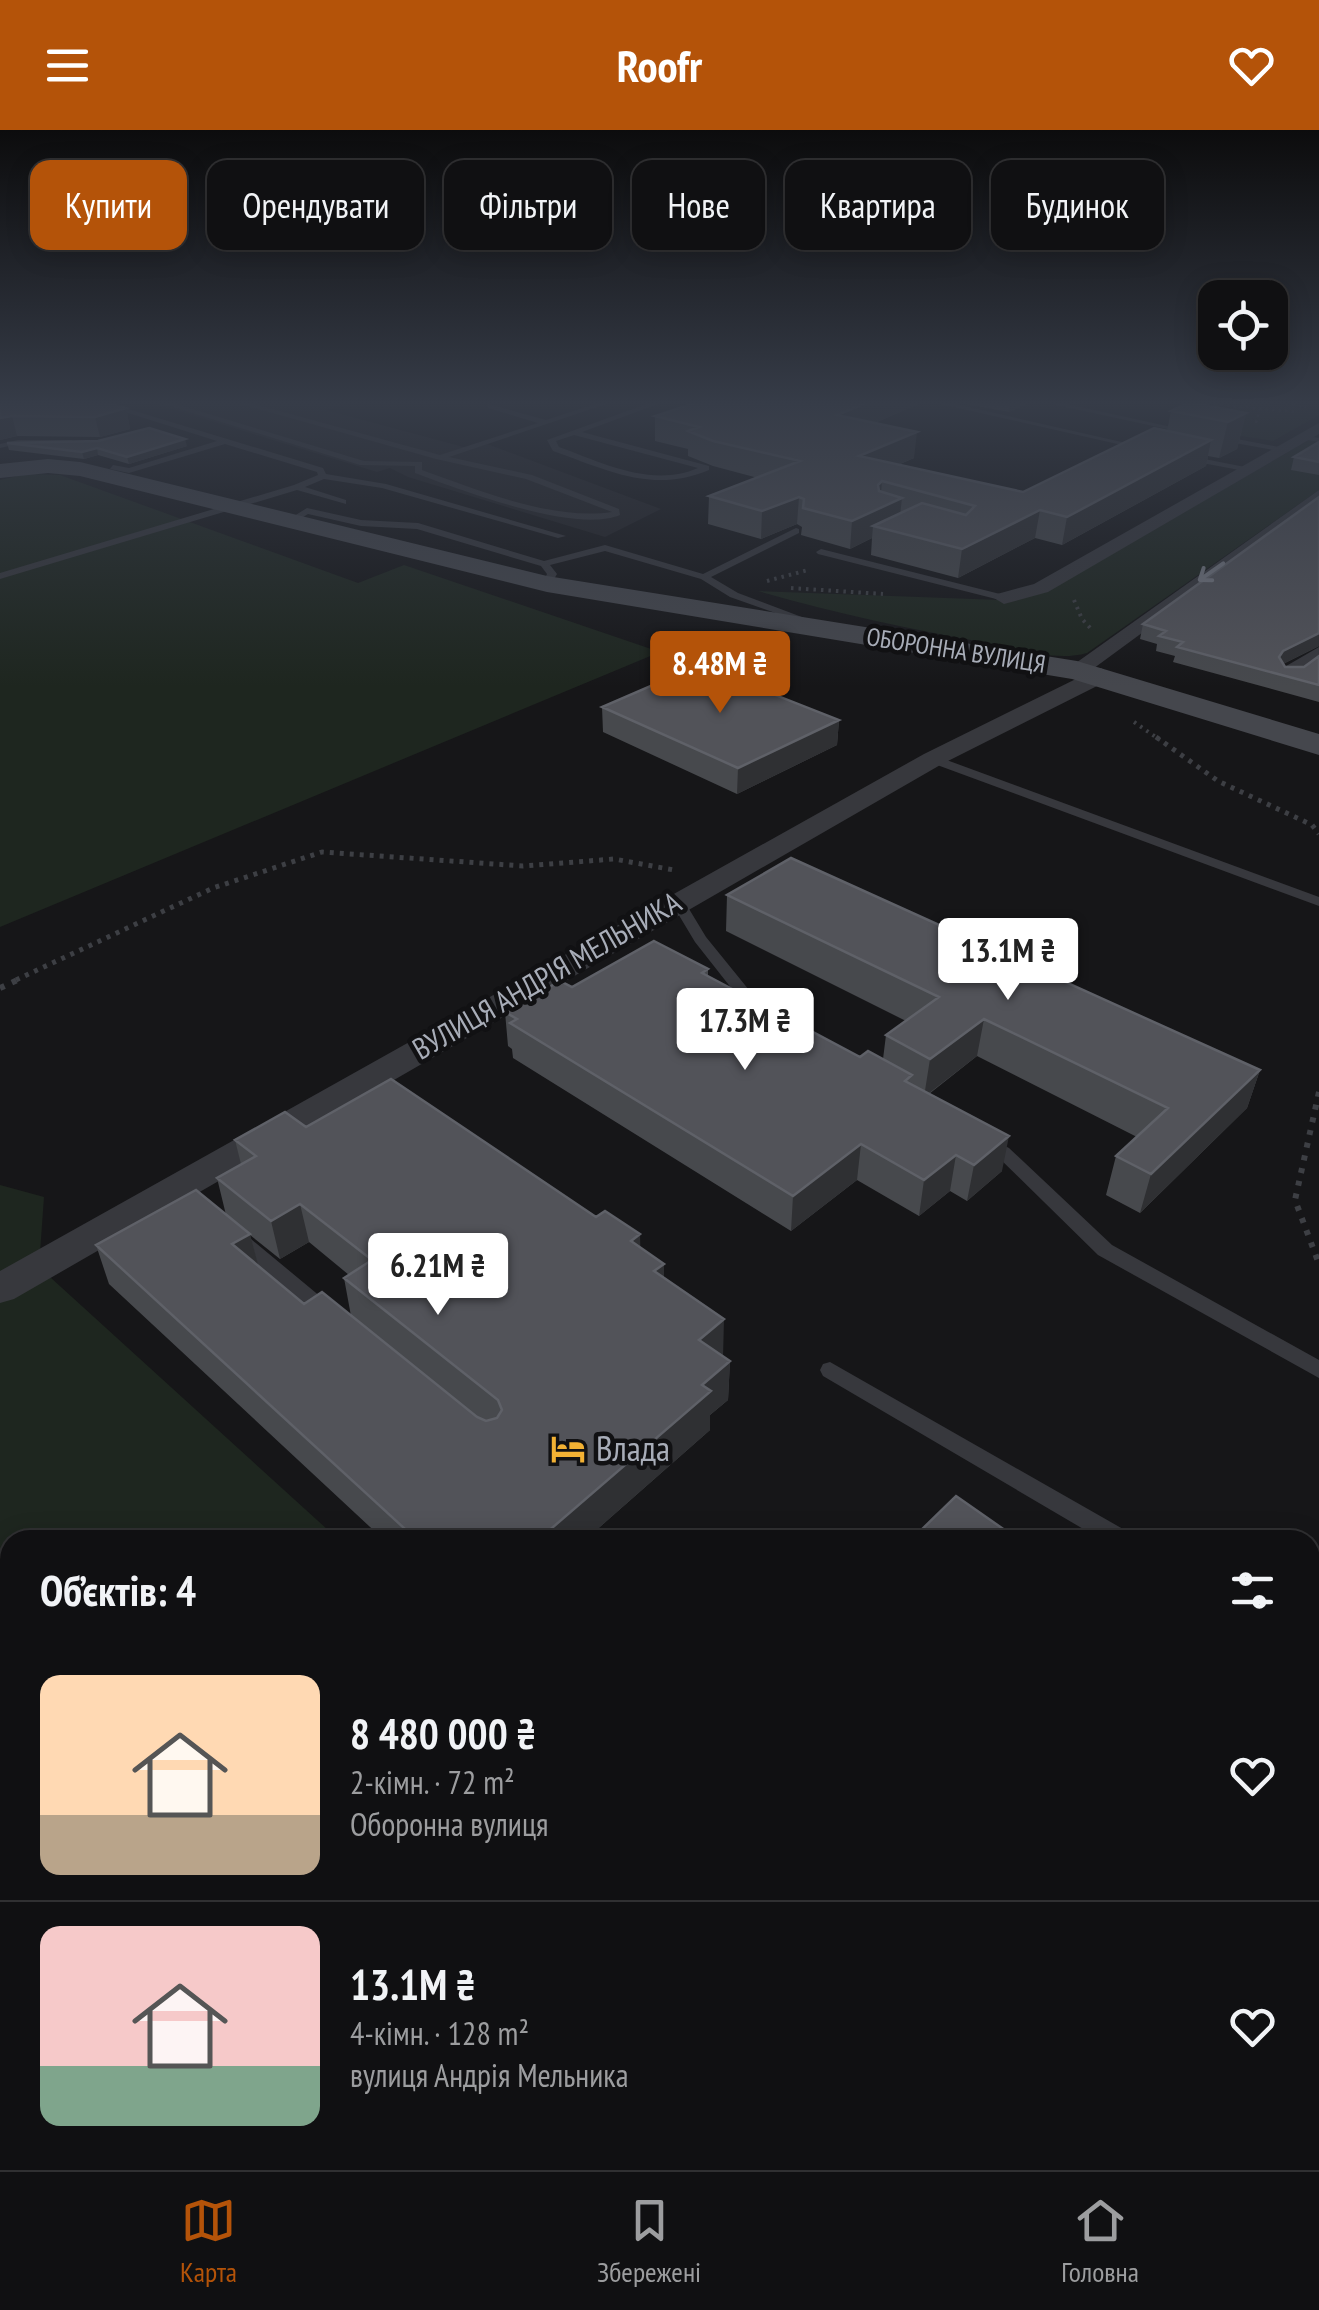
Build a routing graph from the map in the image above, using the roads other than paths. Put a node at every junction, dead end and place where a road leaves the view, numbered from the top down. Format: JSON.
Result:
{"nodes":[{"id":1,"x":189,"y":496,"type":"edge"},
{"id":2,"x":264,"y":496,"type":"edge"},
{"id":3,"x":326,"y":496,"type":"edge"},
{"id":4,"x":419,"y":496,"type":"edge"},
{"id":5,"x":498,"y":496,"type":"edge"},
{"id":6,"x":580,"y":496,"type":"edge"},
{"id":7,"x":1204,"y":496,"type":"edge"},
{"id":8,"x":1319,"y":496,"type":"edge"},
{"id":9,"x":344,"y":502,"type":"dead end"},
{"id":10,"x":228,"y":506,"type":"junction"},
{"id":11,"x":796,"y":530,"type":"edge"},
{"id":12,"x":561,"y":536,"type":"dead end"},
{"id":13,"x":863,"y":550,"type":"edge"},
{"id":14,"x":822,"y":552,"type":"dead end"},
{"id":15,"x":845,"y":558,"type":"junction"},
{"id":16,"x":545,"y":574,"type":"junction"},
{"id":17,"x":0,"y":576,"type":"edge"},
{"id":18,"x":704,"y":577,"type":"junction"},
{"id":19,"x":1004,"y":598,"type":"joint"},
{"id":20,"x":834,"y":630,"type":"junction"},
{"id":21,"x":1319,"y":652,"type":"edge"},
{"id":22,"x":1091,"y":669,"type":"junction"},
{"id":23,"x":1288,"y":674,"type":"edge"},
{"id":24,"x":1319,"y":745,"type":"edge"},
{"id":25,"x":933,"y":758,"type":"junction"},
{"id":26,"x":678,"y":902,"type":"junction"},
{"id":27,"x":1319,"y":902,"type":"edge"},
{"id":28,"x":780,"y":1028,"type":"edge"},
{"id":29,"x":969,"y":1133,"type":"edge"},
{"id":30,"x":227,"y":1230,"type":"edge"},
{"id":31,"x":0,"y":1289,"type":"edge"},
{"id":32,"x":345,"y":1327,"type":"edge"},
{"id":33,"x":830,"y":1370,"type":"dead end"},
{"id":34,"x":1319,"y":1370,"type":"edge"},
{"id":35,"x":1105,"y":1530,"type":"edge"}],
"edges":[{"from":1,"to":10,"type":"street","name":"ОБОРОННА ВУЛИЦЯ"},
{"from":2,"to":10,"type":"lane"},
{"from":3,"to":9,"type":"lane"},
{"from":4,"to":12,"type":"lane"},
{"from":5,"to":6,"type":"lane"},
{"from":7,"to":19,"type":"street"},
{"from":8,"to":22,"type":"street","name":"ВУЛИЦЯ АНДРІЯ МЕЛЬНИКА","one_way":true},
{"from":10,"to":16,"type":"street","name":"ОБОРОННА ВУЛИЦЯ"},
{"from":10,"to":17,"type":"lane"},
{"from":11,"to":18,"type":"lane"},
{"from":13,"to":15,"type":"lane"},
{"from":14,"to":15,"type":"lane"},
{"from":15,"to":19,"type":"lane"},
{"from":16,"to":18,"type":"lane"},
{"from":16,"to":20,"type":"street","name":"ОБОРОННА ВУЛИЦЯ"},
{"from":18,"to":20,"type":"lane"},
{"from":20,"to":22,"type":"street","name":"ОБОРОННА ВУЛИЦЯ"},
{"from":21,"to":23,"type":"street"},
{"from":22,"to":24,"type":"street","name":"ОБОРОННА ВУЛИЦЯ"},
{"from":22,"to":25,"type":"street","name":"ВУЛИЦЯ АНДРІЯ МЕЛЬНИКА"},
{"from":25,"to":26,"type":"street","name":"ВУЛИЦЯ АНДРІЯ МЕЛЬНИКА"},
{"from":25,"to":27,"type":"lane"},
{"from":26,"to":28,"type":"lane"},
{"from":26,"to":31,"type":"street","name":"ВУЛИЦЯ АНДРІЯ МЕЛЬНИКА"},
{"from":29,"to":34,"type":"lane"},
{"from":30,"to":32,"type":"lane"},
{"from":33,"to":35,"type":"lane"}]}
